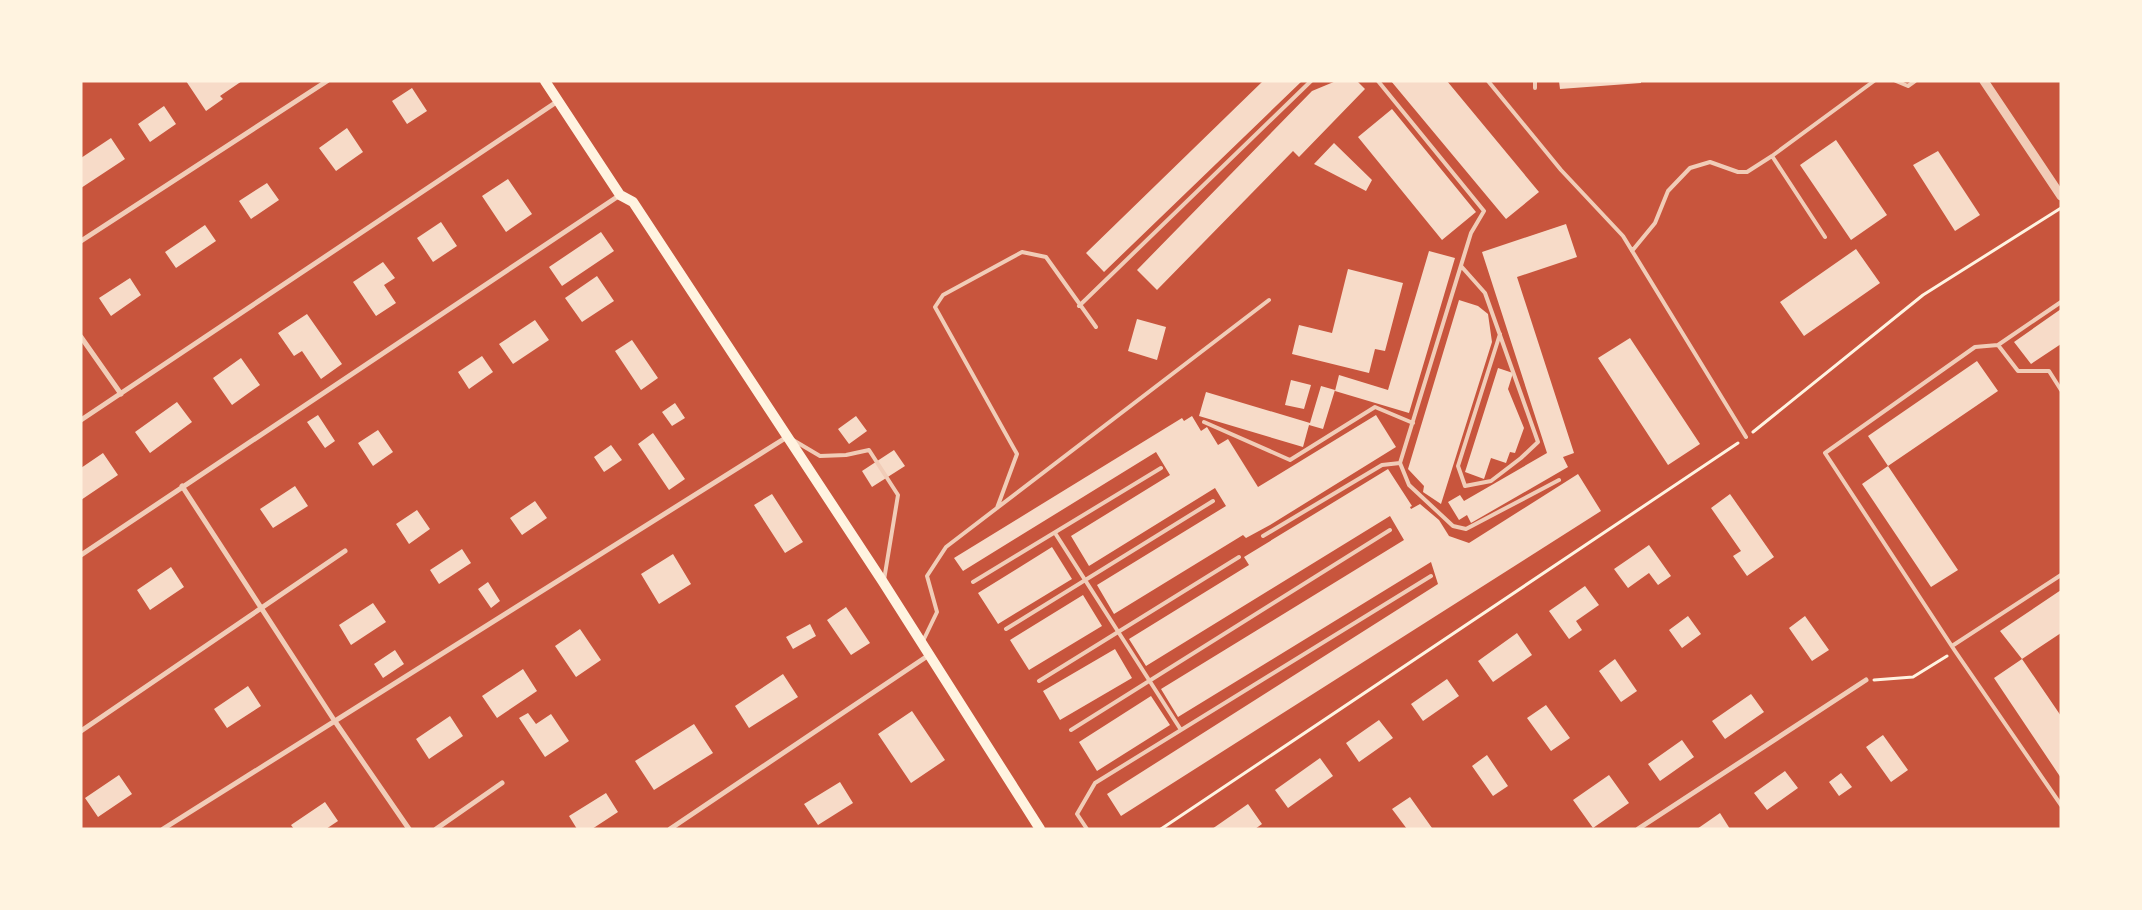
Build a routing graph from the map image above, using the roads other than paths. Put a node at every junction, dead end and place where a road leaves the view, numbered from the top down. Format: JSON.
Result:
{"nodes":[{"id":1,"x":327,"y":81,"type":"edge"},
{"id":2,"x":545,"y":81,"type":"edge"},
{"id":3,"x":1310,"y":81,"type":"edge"},
{"id":4,"x":1378,"y":81,"type":"edge"},
{"id":5,"x":1488,"y":81,"type":"edge"},
{"id":6,"x":1535,"y":81,"type":"edge"},
{"id":7,"x":1874,"y":81,"type":"edge"},
{"id":8,"x":1896,"y":81,"type":"edge"},
{"id":9,"x":1915,"y":81,"type":"edge"},
{"id":10,"x":1984,"y":81,"type":"edge"},
{"id":11,"x":1535,"y":88,"type":"dead end"},
{"id":12,"x":558,"y":102,"type":"junction"},
{"id":13,"x":1772,"y":156,"type":"junction"},
{"id":14,"x":2060,"y":192,"type":"edge"},
{"id":15,"x":620,"y":196,"type":"junction"},
{"id":16,"x":1824,"y":237,"type":"dead end"},
{"id":17,"x":81,"y":241,"type":"edge"},
{"id":18,"x":1632,"y":251,"type":"junction"},
{"id":19,"x":1461,"y":266,"type":"junction"},
{"id":20,"x":1270,"y":300,"type":"dead end"},
{"id":21,"x":2061,"y":302,"type":"edge"},
{"id":22,"x":1080,"y":306,"type":"junction"},
{"id":23,"x":1096,"y":327,"type":"dead end"},
{"id":24,"x":1500,"y":334,"type":"junction"},
{"id":25,"x":81,"y":337,"type":"edge"},
{"id":26,"x":1998,"y":345,"type":"junction"},
{"id":27,"x":2061,"y":390,"type":"edge"},
{"id":28,"x":121,"y":394,"type":"junction"},
{"id":29,"x":81,"y":420,"type":"edge"},
{"id":30,"x":1204,"y":422,"type":"dead end"},
{"id":31,"x":1412,"y":423,"type":"junction"},
{"id":32,"x":788,"y":436,"type":"junction"},
{"id":33,"x":1746,"y":437,"type":"road end"},
{"id":34,"x":1400,"y":463,"type":"junction"},
{"id":35,"x":1161,"y":468,"type":"dead end"},
{"id":36,"x":1559,"y":480,"type":"dead end"},
{"id":37,"x":182,"y":486,"type":"junction"},
{"id":38,"x":1213,"y":501,"type":"dead end"},
{"id":39,"x":996,"y":508,"type":"junction"},
{"id":40,"x":1390,"y":530,"type":"dead end"},
{"id":41,"x":1055,"y":533,"type":"junction"},
{"id":42,"x":1264,"y":536,"type":"dead end"},
{"id":43,"x":345,"y":551,"type":"dead end"},
{"id":44,"x":81,"y":555,"type":"edge"},
{"id":45,"x":1239,"y":557,"type":"dead end"},
{"id":46,"x":2061,"y":575,"type":"edge"},
{"id":47,"x":1431,"y":576,"type":"dead end"},
{"id":48,"x":1085,"y":580,"type":"junction"},
{"id":49,"x":883,"y":582,"type":"junction"},
{"id":50,"x":973,"y":582,"type":"dead end"},
{"id":51,"x":262,"y":609,"type":"junction"},
{"id":52,"x":1006,"y":629,"type":"dead end"},
{"id":53,"x":1118,"y":632,"type":"junction"},
{"id":54,"x":922,"y":643,"type":"junction"},
{"id":55,"x":1952,"y":646,"type":"junction"},
{"id":56,"x":930,"y":654,"type":"junction"},
{"id":57,"x":1866,"y":680,"type":"road end"},
{"id":58,"x":1039,"y":681,"type":"dead end"},
{"id":59,"x":1150,"y":681,"type":"junction"},
{"id":60,"x":334,"y":720,"type":"junction"},
{"id":61,"x":1072,"y":730,"type":"dead end"},
{"id":62,"x":1181,"y":730,"type":"junction"},
{"id":63,"x":81,"y":731,"type":"edge"},
{"id":64,"x":502,"y":783,"type":"dead end"},
{"id":65,"x":2061,"y":805,"type":"edge"},
{"id":66,"x":163,"y":829,"type":"edge"},
{"id":67,"x":409,"y":829,"type":"edge"},
{"id":68,"x":436,"y":829,"type":"edge"},
{"id":69,"x":670,"y":829,"type":"edge"},
{"id":70,"x":1040,"y":829,"type":"edge"},
{"id":71,"x":1087,"y":829,"type":"edge"},
{"id":72,"x":1638,"y":829,"type":"edge"}],
"edges":[{"from":1,"to":17,"type":"street"},
{"from":2,"to":12,"type":"main road"},
{"from":3,"to":22,"type":"lane"},
{"from":4,"to":19,"type":"lane"},
{"from":5,"to":18,"type":"lane"},
{"from":6,"to":11,"type":"lane"},
{"from":7,"to":13,"type":"lane"},
{"from":8,"to":9,"type":"lane"},
{"from":10,"to":14,"type":"street"},
{"from":12,"to":15,"type":"main road"},
{"from":12,"to":28,"type":"street"},
{"from":13,"to":16,"type":"lane"},
{"from":13,"to":18,"type":"lane"},
{"from":15,"to":32,"type":"main road"},
{"from":15,"to":37,"type":"street"},
{"from":18,"to":33,"type":"lane"},
{"from":19,"to":24,"type":"lane"},
{"from":19,"to":31,"type":"lane"},
{"from":20,"to":39,"type":"lane"},
{"from":21,"to":26,"type":"lane"},
{"from":22,"to":23,"type":"lane"},
{"from":22,"to":39,"type":"lane"},
{"from":24,"to":24,"type":"lane"},
{"from":25,"to":28,"type":"street"},
{"from":26,"to":27,"type":"lane"},
{"from":26,"to":55,"type":"lane"},
{"from":28,"to":29,"type":"street"},
{"from":30,"to":31,"type":"lane"},
{"from":31,"to":34,"type":"lane"},
{"from":32,"to":49,"type":"main road"},
{"from":32,"to":49,"type":"lane"},
{"from":32,"to":60,"type":"street"},
{"from":34,"to":36,"type":"lane"},
{"from":34,"to":42,"type":"lane"},
{"from":35,"to":41,"type":"lane"},
{"from":37,"to":44,"type":"street"},
{"from":37,"to":51,"type":"street"},
{"from":38,"to":48,"type":"lane"},
{"from":39,"to":54,"type":"lane"},
{"from":40,"to":59,"type":"lane"},
{"from":41,"to":48,"type":"lane"},
{"from":41,"to":50,"type":"lane"},
{"from":43,"to":51,"type":"street"},
{"from":45,"to":53,"type":"lane"},
{"from":46,"to":55,"type":"lane"},
{"from":47,"to":62,"type":"lane"},
{"from":48,"to":52,"type":"lane"},
{"from":48,"to":53,"type":"lane"},
{"from":49,"to":54,"type":"main road"},
{"from":51,"to":60,"type":"street"},
{"from":51,"to":63,"type":"street"},
{"from":53,"to":58,"type":"lane"},
{"from":53,"to":59,"type":"lane"},
{"from":54,"to":56,"type":"main road"},
{"from":55,"to":65,"type":"lane"},
{"from":56,"to":69,"type":"street"},
{"from":56,"to":70,"type":"main road"},
{"from":57,"to":72,"type":"street"},
{"from":59,"to":61,"type":"lane"},
{"from":59,"to":62,"type":"lane"},
{"from":60,"to":66,"type":"street"},
{"from":60,"to":67,"type":"street"},
{"from":62,"to":71,"type":"lane"},
{"from":64,"to":68,"type":"street"}]}
